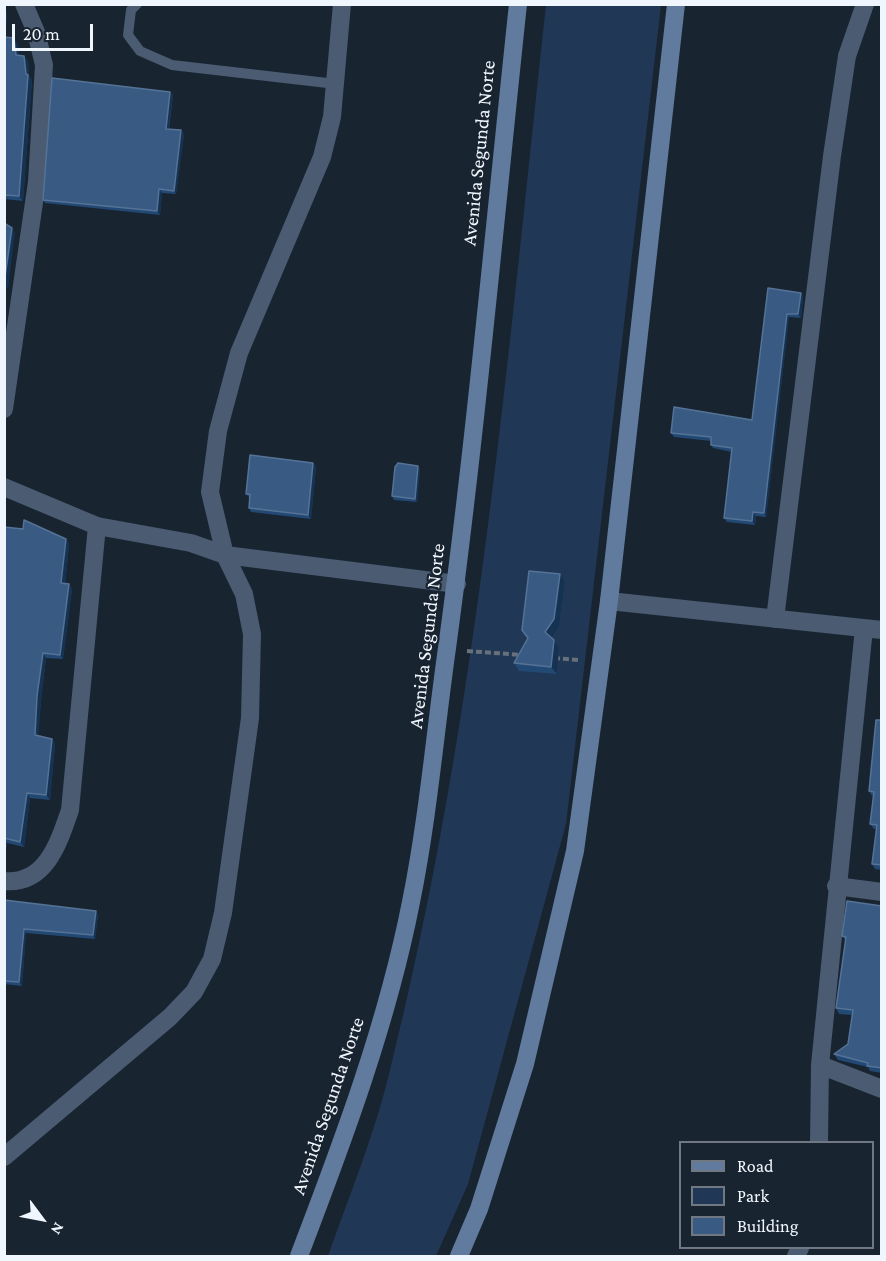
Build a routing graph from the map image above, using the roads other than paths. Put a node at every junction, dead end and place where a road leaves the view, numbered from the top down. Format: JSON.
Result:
{"nodes":[{"id":1,"x":24,"y":4,"type":"edge"},
{"id":2,"x":138,"y":4,"type":"edge"},
{"id":3,"x":342,"y":4,"type":"edge"},
{"id":4,"x":518,"y":4,"type":"edge"},
{"id":5,"x":676,"y":4,"type":"edge"},
{"id":6,"x":865,"y":4,"type":"edge"},
{"id":7,"x":336,"y":84,"type":"junction"},
{"id":8,"x":4,"y":409,"type":"edge"},
{"id":9,"x":4,"y":487,"type":"edge"},
{"id":10,"x":97,"y":526,"type":"junction"},
{"id":11,"x":225,"y":555,"type":"junction"},
{"id":12,"x":457,"y":584,"type":"junction"},
{"id":13,"x":609,"y":601,"type":"junction"},
{"id":14,"x":775,"y":619,"type":"junction"},
{"id":15,"x":873,"y":629,"type":"edge"},
{"id":16,"x":4,"y":881,"type":"edge"},
{"id":17,"x":836,"y":886,"type":"junction"},
{"id":18,"x":882,"y":892,"type":"edge"},
{"id":19,"x":820,"y":1065,"type":"junction"},
{"id":20,"x":882,"y":1089,"type":"edge"},
{"id":21,"x":819,"y":1141,"type":"edge"},
{"id":22,"x":4,"y":1157,"type":"edge"},
{"id":23,"x":299,"y":1257,"type":"edge"},
{"id":24,"x":459,"y":1257,"type":"edge"}],
"edges":[{"from":1,"to":8,"type":"street"},
{"from":2,"to":7,"type":"lane"},
{"from":3,"to":7,"type":"street"},
{"from":4,"to":12,"type":"main road","name":"Avenida Segunda Norte"},
{"from":5,"to":13,"type":"main road"},
{"from":6,"to":14,"type":"street"},
{"from":7,"to":11,"type":"street"},
{"from":9,"to":10,"type":"street"},
{"from":10,"to":11,"type":"street"},
{"from":10,"to":16,"type":"street"},
{"from":11,"to":12,"type":"street"},
{"from":11,"to":22,"type":"street"},
{"from":12,"to":23,"type":"main road","name":"Avenida Segunda Norte"},
{"from":13,"to":14,"type":"street"},
{"from":13,"to":24,"type":"main road"},
{"from":14,"to":15,"type":"street"},
{"from":15,"to":17,"type":"street"},
{"from":17,"to":18,"type":"street"},
{"from":17,"to":19,"type":"street"},
{"from":19,"to":20,"type":"street"},
{"from":19,"to":21,"type":"street"}]}
